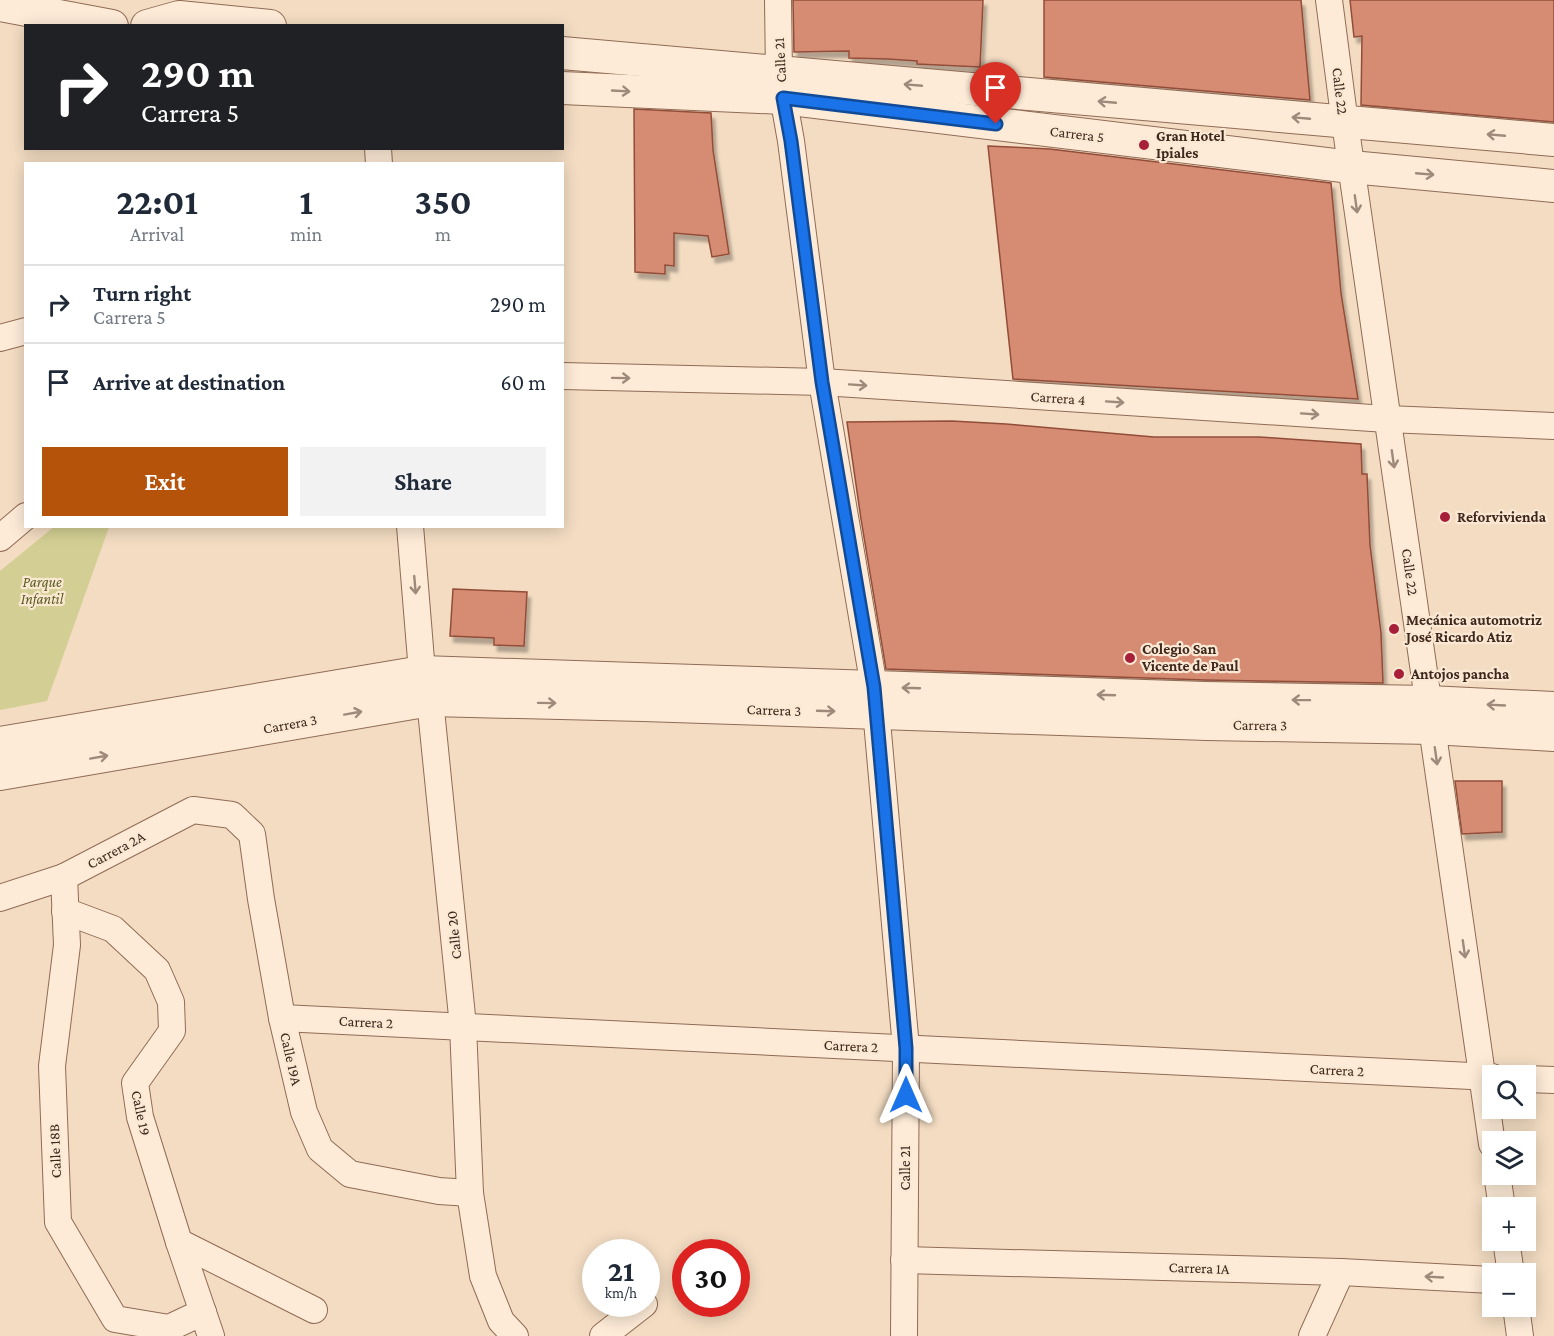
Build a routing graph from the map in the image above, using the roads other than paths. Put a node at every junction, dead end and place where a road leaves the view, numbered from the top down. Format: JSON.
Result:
{"nodes":[{"id":1,"x":778,"y":0,"type":"edge"},
{"id":2,"x":1329,"y":0,"type":"edge"},
{"id":3,"x":0,"y":5,"type":"edge"},
{"id":4,"x":101,"y":24,"type":"edge"},
{"id":5,"x":154,"y":24,"type":"edge"},
{"id":6,"x":250,"y":24,"type":"edge"},
{"id":7,"x":564,"y":53,"type":"edge"},
{"id":8,"x":782,"y":86,"type":"junction"},
{"id":9,"x":564,"y":88,"type":"edge"},
{"id":10,"x":1345,"y":122,"type":"junction"},
{"id":11,"x":1554,"y":140,"type":"edge"},
{"id":12,"x":1351,"y":167,"type":"junction"},
{"id":13,"x":1554,"y":186,"type":"edge"},
{"id":14,"x":24,"y":332,"type":"edge"},
{"id":15,"x":0,"y":338,"type":"edge"},
{"id":16,"x":564,"y":376,"type":"edge"},
{"id":17,"x":822,"y":382,"type":"junction"},
{"id":18,"x":1388,"y":419,"type":"junction"},
{"id":19,"x":1554,"y":426,"type":"edge"},
{"id":20,"x":24,"y":518,"type":"edge"},
{"id":21,"x":410,"y":528,"type":"edge"},
{"id":22,"x":0,"y":538,"type":"edge"},
{"id":23,"x":426,"y":686,"type":"junction"},
{"id":24,"x":875,"y":700,"type":"junction"},
{"id":25,"x":1554,"y":708,"type":"edge"},
{"id":26,"x":1430,"y":715,"type":"junction"},
{"id":27,"x":1554,"y":735,"type":"edge"},
{"id":28,"x":0,"y":743,"type":"edge"},
{"id":29,"x":64,"y":748,"type":"junction"},
{"id":30,"x":0,"y":774,"type":"edge"},
{"id":31,"x":232,"y":815,"type":"joint"},
{"id":32,"x":64,"y":877,"type":"junction"},
{"id":33,"x":0,"y":898,"type":"edge"},
{"id":34,"x":65,"y":911,"type":"junction"},
{"id":35,"x":282,"y":1018,"type":"junction"},
{"id":36,"x":463,"y":1026,"type":"junction"},
{"id":37,"x":906,"y":1048,"type":"junction"},
{"id":38,"x":1486,"y":1065,"type":"edge"},
{"id":39,"x":1482,"y":1077,"type":"edge"},
{"id":40,"x":1536,"y":1079,"type":"edge"},
{"id":41,"x":1554,"y":1080,"type":"edge"},
{"id":42,"x":470,"y":1192,"type":"junction"},
{"id":43,"x":179,"y":1242,"type":"junction"},
{"id":44,"x":904,"y":1260,"type":"junction"},
{"id":45,"x":1341,"y":1272,"type":"junction"},
{"id":46,"x":1482,"y":1279,"type":"edge"},
{"id":47,"x":314,"y":1310,"type":"dead end"},
{"id":48,"x":203,"y":1312,"type":"junction"},
{"id":49,"x":627,"y":1317,"type":"edge"},
{"id":50,"x":1517,"y":1317,"type":"edge"},
{"id":51,"x":211,"y":1336,"type":"edge"},
{"id":52,"x":515,"y":1336,"type":"edge"},
{"id":53,"x":603,"y":1336,"type":"edge"},
{"id":54,"x":904,"y":1336,"type":"edge"},
{"id":55,"x":1312,"y":1336,"type":"edge"},
{"id":56,"x":1520,"y":1336,"type":"edge"}],
"edges":[{"from":1,"to":8,"type":"street","name":"Calle 21"},
{"from":2,"to":10,"type":"street","name":"Calle 22"},
{"from":3,"to":4,"type":"street"},
{"from":5,"to":6,"type":"street"},
{"from":7,"to":8,"type":"street","name":"Carrera 5"},
{"from":9,"to":8,"type":"street","name":"Carrera 5","one_way":true},
{"from":10,"to":8,"type":"street","name":"Carrera 5","one_way":true},
{"from":8,"to":12,"type":"street","name":"Carrera 5"},
{"from":8,"to":17,"type":"street","name":"Calle 21"},
{"from":11,"to":10,"type":"street","name":"Carrera 5","one_way":true},
{"from":10,"to":12,"type":"street","name":"Calle 22"},
{"from":12,"to":13,"type":"street","name":"Carrera 5","one_way":true},
{"from":12,"to":18,"type":"street","name":"Calle 22","one_way":true},
{"from":14,"to":15,"type":"street"},
{"from":16,"to":17,"type":"street","name":"Carrera 4","one_way":true},
{"from":17,"to":18,"type":"street","name":"Carrera 4","one_way":true},
{"from":17,"to":24,"type":"street","name":"Calle 21"},
{"from":18,"to":19,"type":"street","name":"Carrera 4"},
{"from":18,"to":26,"type":"street","name":"Calle 22","one_way":true},
{"from":20,"to":22,"type":"street"},
{"from":21,"to":23,"type":"street","name":"Calle 20","one_way":true},
{"from":23,"to":24,"type":"street","name":"Carrera 3"},
{"from":23,"to":29,"type":"street","name":"Carrera 3"},
{"from":23,"to":36,"type":"street","name":"Calle 20"},
{"from":24,"to":26,"type":"street","name":"Carrera 3"},
{"from":24,"to":37,"type":"street","name":"Calle 21"},
{"from":25,"to":26,"type":"street","name":"Carrera 3","one_way":true},
{"from":26,"to":27,"type":"street","name":"Carrera 3"},
{"from":26,"to":38,"type":"street","name":"Calle 22","one_way":true},
{"from":28,"to":29,"type":"street","name":"Carrera 3"},
{"from":29,"to":30,"type":"street","name":"Carrera 3"},
{"from":31,"to":32,"type":"street","name":"Carrera 2A"},
{"from":31,"to":35,"type":"street","name":"Calle 19A"},
{"from":32,"to":33,"type":"street","name":"Carrera 2A"},
{"from":32,"to":34,"type":"street","name":"Calle 18B"},
{"from":34,"to":43,"type":"street","name":"Calle 19"},
{"from":34,"to":48,"type":"street","name":"Calle 18B"},
{"from":35,"to":36,"type":"street","name":"Carrera 2"},
{"from":35,"to":42,"type":"street","name":"Calle 19A"},
{"from":36,"to":37,"type":"street","name":"Carrera 2"},
{"from":36,"to":42,"type":"street","name":"Calle 20"},
{"from":37,"to":39,"type":"street","name":"Carrera 2"},
{"from":37,"to":44,"type":"street","name":"Calle 21"},
{"from":40,"to":41,"type":"street"},
{"from":42,"to":52,"type":"street","name":"Calle 20"},
{"from":43,"to":47,"type":"street"},
{"from":43,"to":48,"type":"street","name":"Calle 19"},
{"from":44,"to":45,"type":"street","name":"Carrera 1A"},
{"from":44,"to":54,"type":"street","name":"Calle 21"},
{"from":46,"to":45,"type":"street","name":"Carrera 1A","one_way":true},
{"from":45,"to":55,"type":"street"},
{"from":48,"to":51,"type":"street","name":"Calle 19"},
{"from":49,"to":53,"type":"street"},
{"from":50,"to":56,"type":"street"}]}
